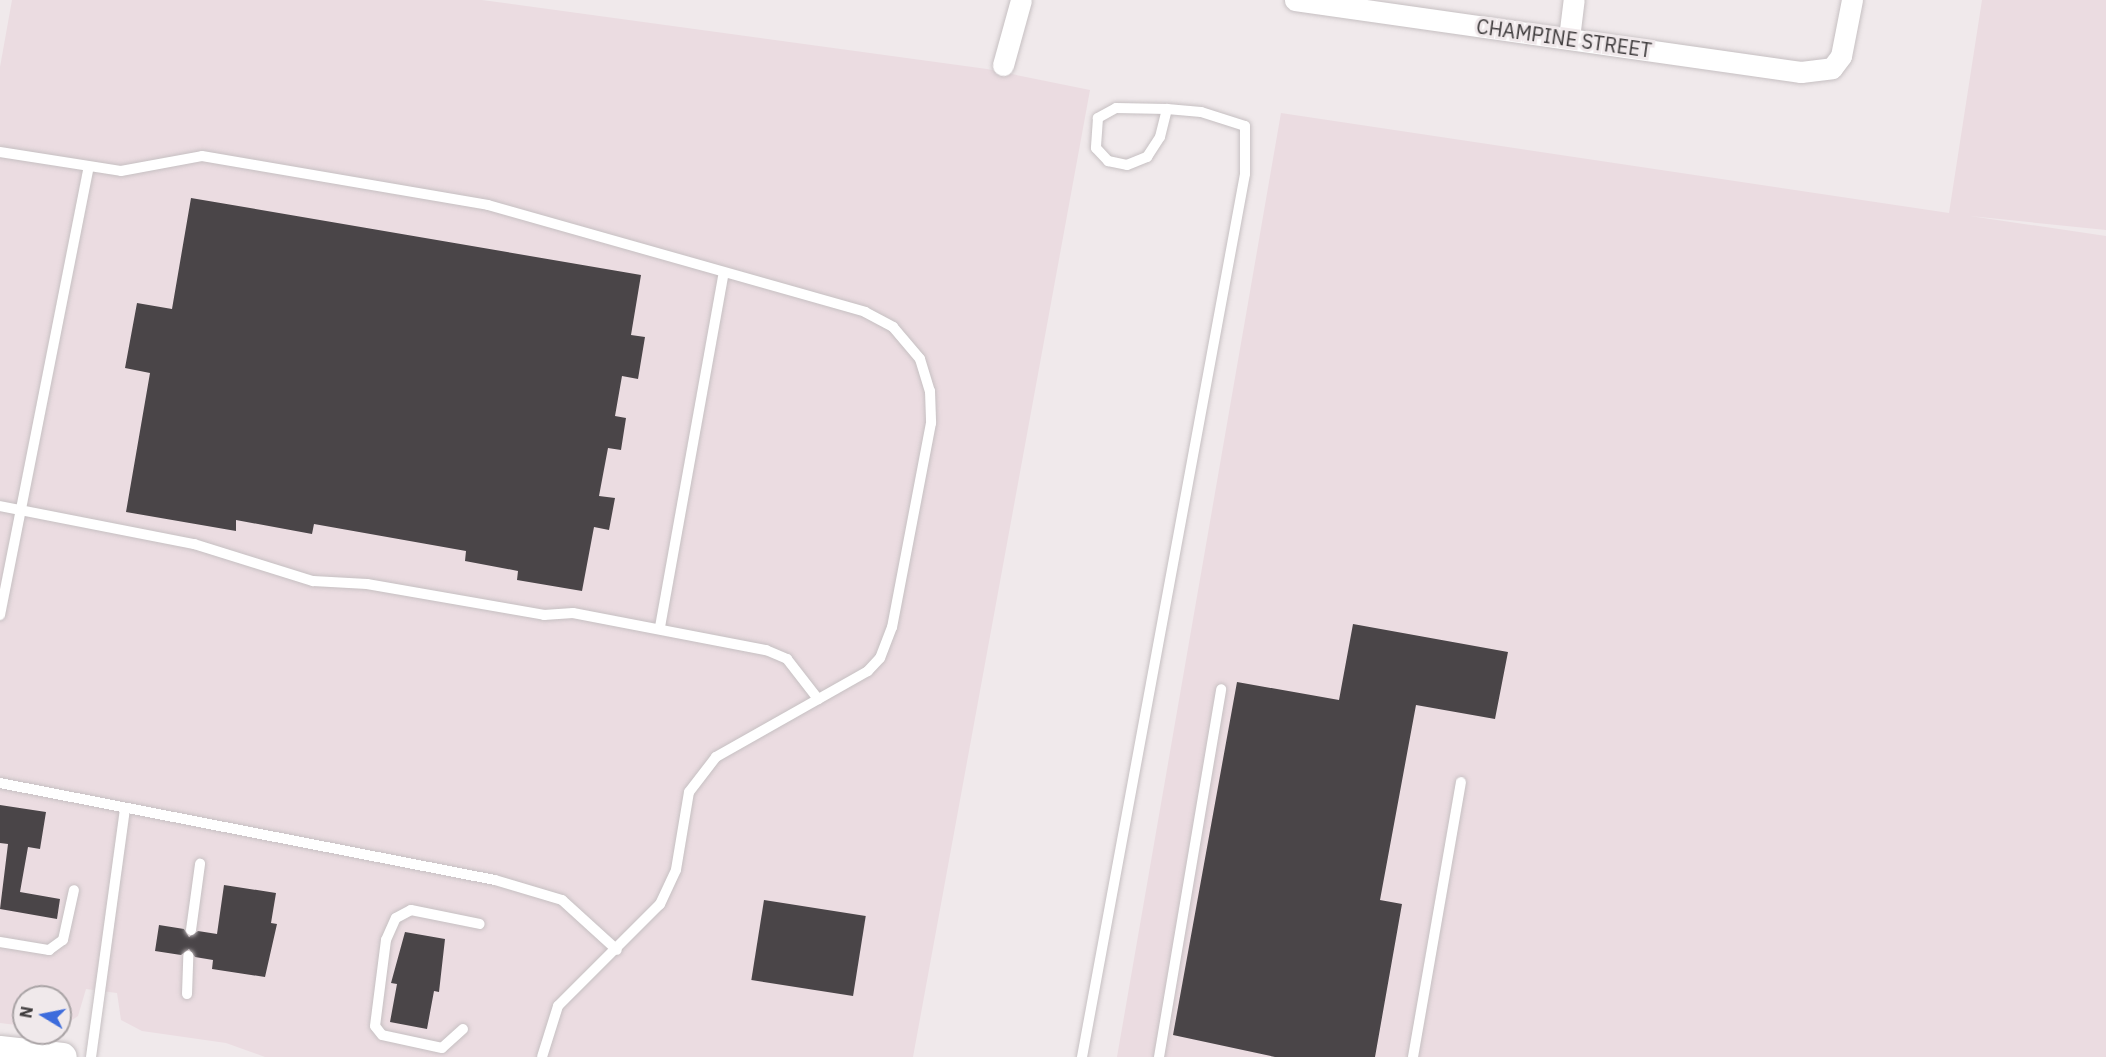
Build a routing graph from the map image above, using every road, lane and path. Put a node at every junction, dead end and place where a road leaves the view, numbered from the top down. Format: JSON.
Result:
{"nodes":[{"id":1,"x":1022,"y":0,"type":"edge"},
{"id":2,"x":1297,"y":0,"type":"edge"},
{"id":3,"x":1574,"y":0,"type":"edge"},
{"id":4,"x":1852,"y":0,"type":"edge"},
{"id":5,"x":1569,"y":38,"type":"junction"},
{"id":6,"x":1003,"y":65,"type":"dead end"},
{"id":7,"x":1167,"y":109,"type":"junction"},
{"id":8,"x":0,"y":152,"type":"edge"},
{"id":9,"x":88,"y":170,"type":"junction"},
{"id":10,"x":723,"y":276,"type":"junction"},
{"id":11,"x":0,"y":506,"type":"edge"},
{"id":12,"x":20,"y":509,"type":"junction"},
{"id":13,"x":0,"y":615,"type":"edge"},
{"id":14,"x":660,"y":627,"type":"junction"},
{"id":15,"x":1221,"y":689,"type":"dead end"},
{"id":16,"x":818,"y":699,"type":"junction"},
{"id":17,"x":1461,"y":782,"type":"dead end"},
{"id":18,"x":0,"y":783,"type":"edge"},
{"id":19,"x":125,"y":808,"type":"junction"},
{"id":20,"x":200,"y":864,"type":"dead end"},
{"id":21,"x":75,"y":890,"type":"dead end"},
{"id":22,"x":480,"y":924,"type":"dead end"},
{"id":23,"x":191,"y":930,"type":"dead end"},
{"id":24,"x":0,"y":942,"type":"edge"},
{"id":25,"x":616,"y":950,"type":"junction"},
{"id":26,"x":188,"y":956,"type":"dead end"},
{"id":27,"x":187,"y":994,"type":"dead end"},
{"id":28,"x":463,"y":1029,"type":"dead end"},
{"id":29,"x":0,"y":1050,"type":"edge"},
{"id":30,"x":63,"y":1057,"type":"edge"},
{"id":31,"x":91,"y":1057,"type":"edge"},
{"id":32,"x":542,"y":1057,"type":"edge"},
{"id":33,"x":1082,"y":1057,"type":"edge"},
{"id":34,"x":1159,"y":1057,"type":"edge"},
{"id":35,"x":1413,"y":1057,"type":"edge"}],
"edges":[{"from":1,"to":6,"type":"street"},
{"from":2,"to":5,"type":"street","name":"CHAMPINE STREET"},
{"from":3,"to":5,"type":"street"},
{"from":4,"to":5,"type":"street","name":"CHAMPINE STREET"},
{"from":7,"to":7,"type":"lane"},
{"from":7,"to":33,"type":"lane"},
{"from":8,"to":9,"type":"lane"},
{"from":9,"to":10,"type":"lane"},
{"from":9,"to":12,"type":"lane"},
{"from":10,"to":14,"type":"lane"},
{"from":10,"to":16,"type":"lane"},
{"from":11,"to":12,"type":"lane"},
{"from":12,"to":13,"type":"lane"},
{"from":12,"to":14,"type":"lane"},
{"from":14,"to":16,"type":"lane"},
{"from":15,"to":34,"type":"lane"},
{"from":16,"to":25,"type":"lane"},
{"from":17,"to":35,"type":"lane"},
{"from":18,"to":19,"type":"lane"},
{"from":19,"to":25,"type":"lane"},
{"from":19,"to":31,"type":"lane"},
{"from":20,"to":23,"type":"lane"},
{"from":21,"to":24,"type":"lane"},
{"from":22,"to":28,"type":"lane"},
{"from":25,"to":32,"type":"lane"},
{"from":26,"to":27,"type":"lane"},
{"from":29,"to":30,"type":"main road"}]}
